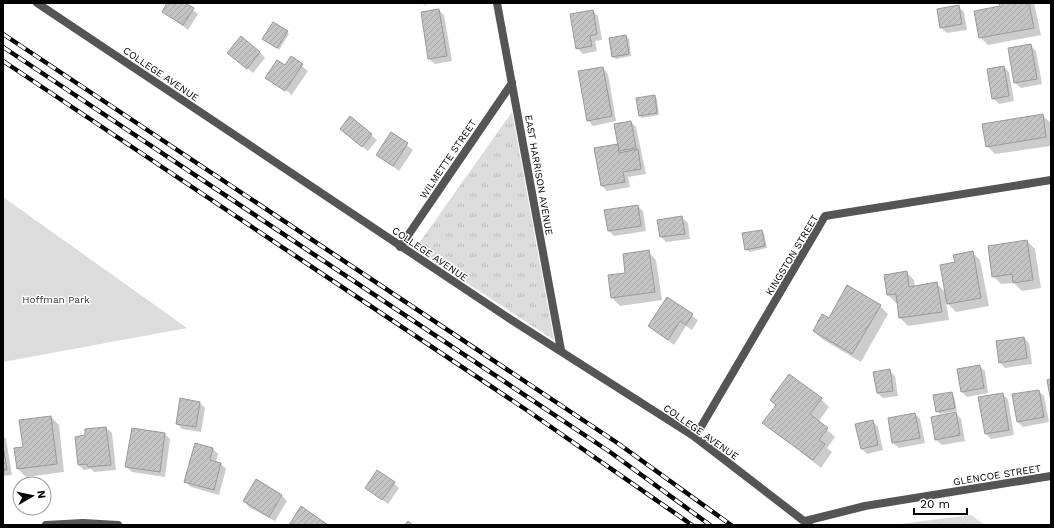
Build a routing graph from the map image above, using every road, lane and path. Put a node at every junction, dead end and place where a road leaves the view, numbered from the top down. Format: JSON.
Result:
{"nodes":[{"id":1,"x":37,"y":3,"type":"edge"},
{"id":2,"x":497,"y":3,"type":"edge"},
{"id":3,"x":512,"y":83,"type":"junction"},
{"id":4,"x":1051,"y":180,"type":"edge"},
{"id":5,"x":400,"y":247,"type":"junction"},
{"id":6,"x":561,"y":350,"type":"junction"},
{"id":7,"x":696,"y":437,"type":"junction"},
{"id":8,"x":1051,"y":476,"type":"edge"},
{"id":9,"x":807,"y":523,"type":"edge"},
{"id":10,"x":46,"y":525,"type":"edge"},
{"id":11,"x":118,"y":525,"type":"edge"}],
"edges":[{"from":1,"to":5,"type":"street","name":"COLLEGE AVENUE"},
{"from":2,"to":3,"type":"street","name":"EAST HARRISON AVENUE"},
{"from":3,"to":5,"type":"street","name":"WILMETTE STREET"},
{"from":3,"to":6,"type":"street","name":"EAST HARRISON AVENUE"},
{"from":4,"to":7,"type":"street","name":"KINGSTON STREET"},
{"from":5,"to":6,"type":"street","name":"COLLEGE AVENUE"},
{"from":6,"to":7,"type":"street","name":"COLLEGE AVENUE"},
{"from":7,"to":9,"type":"street","name":"COLLEGE AVENUE"},
{"from":8,"to":9,"type":"street","name":"GLENCOE STREET"},
{"from":10,"to":11,"type":"street"}]}
